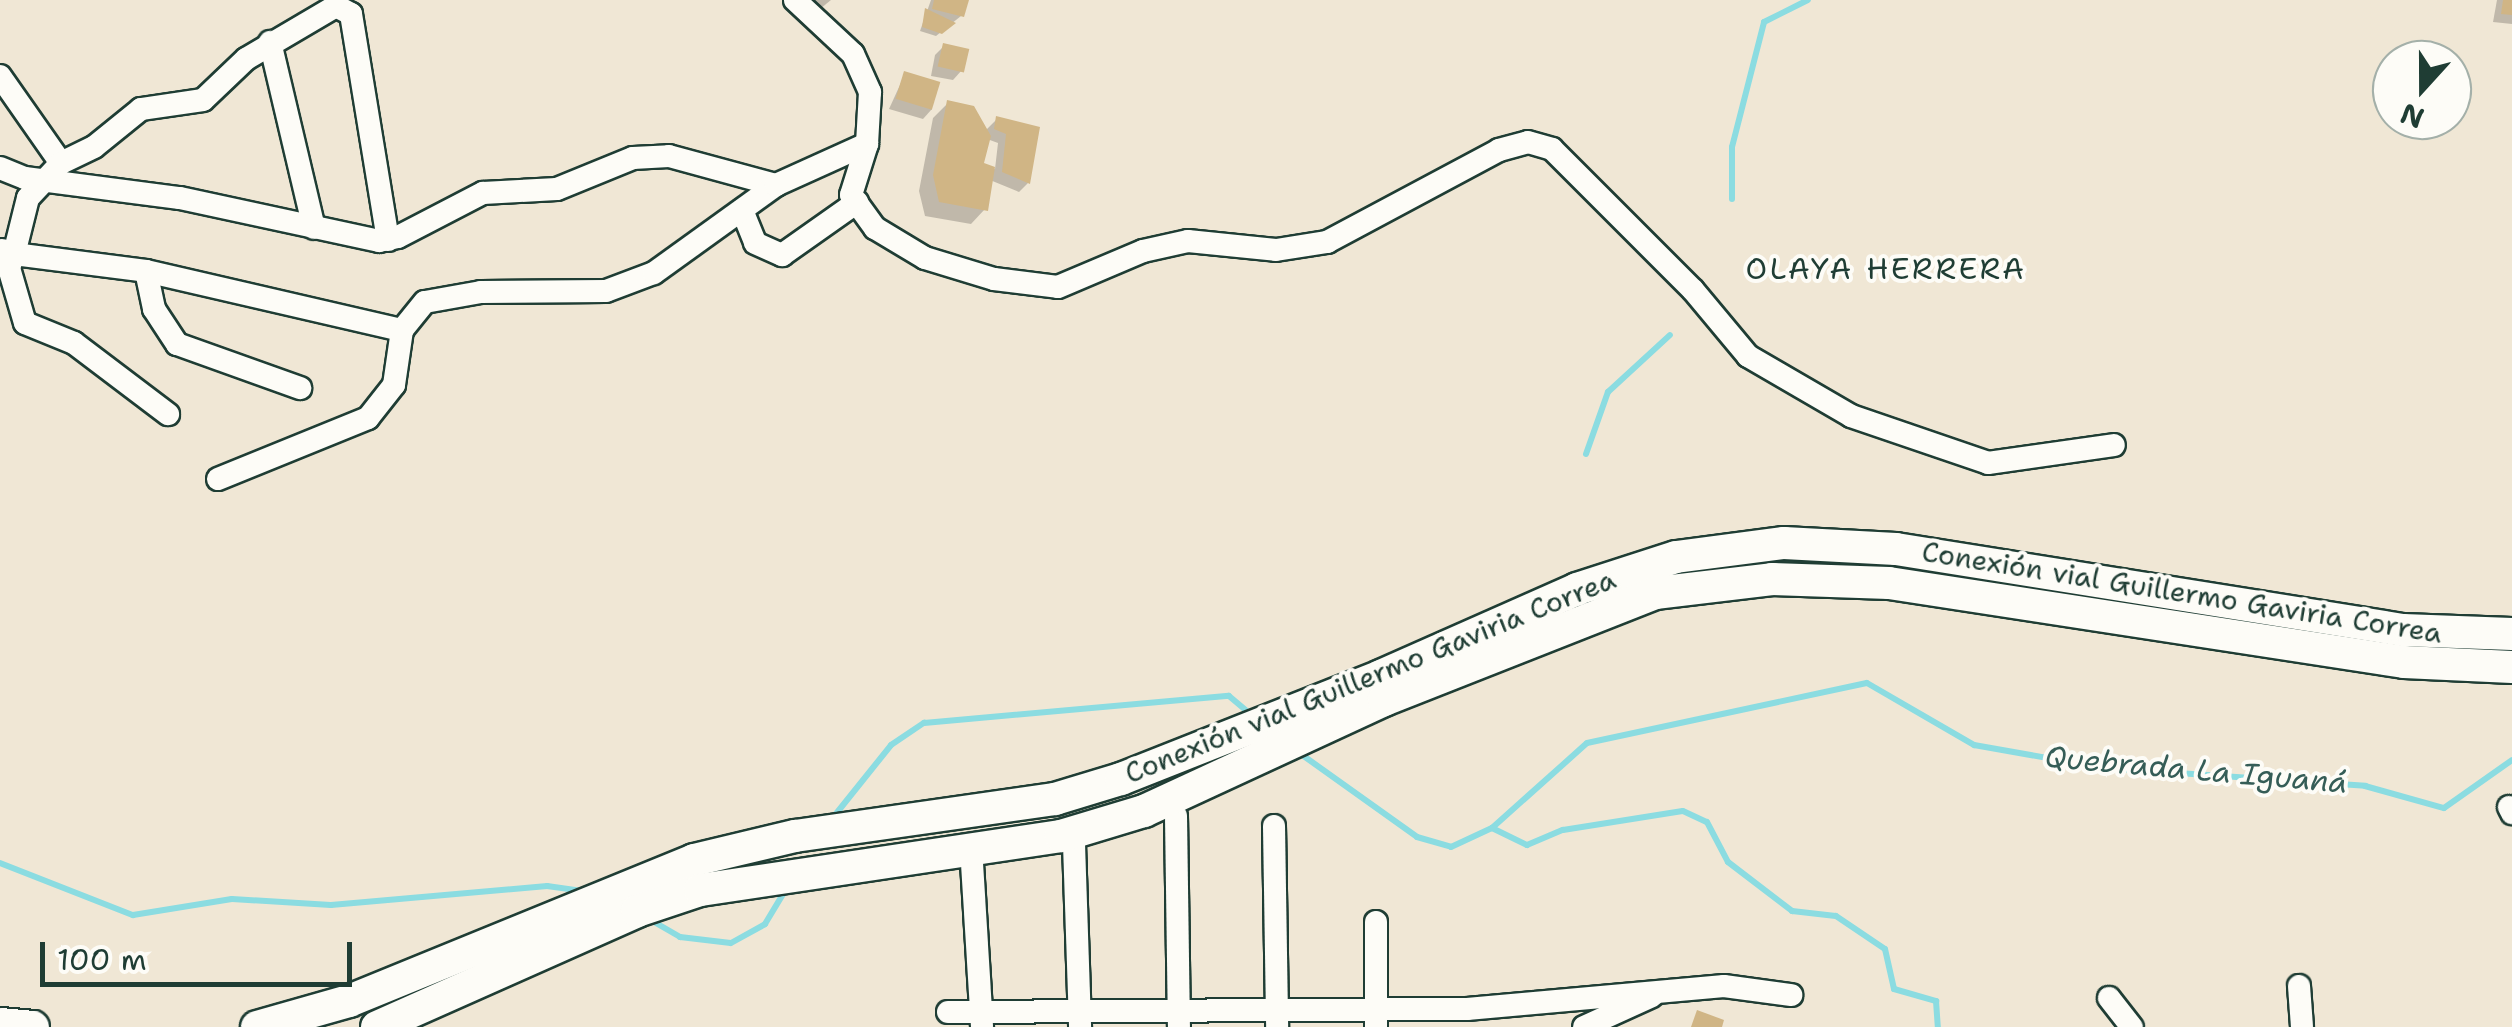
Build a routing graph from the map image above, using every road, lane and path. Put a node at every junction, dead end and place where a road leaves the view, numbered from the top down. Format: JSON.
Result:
{"nodes":[{"id":1,"x":795,"y":0,"type":"edge"},
{"id":2,"x":270,"y":42,"type":"junction"},
{"id":3,"x":0,"y":76,"type":"edge"},
{"id":4,"x":867,"y":144,"type":"junction"},
{"id":5,"x":0,"y":168,"type":"edge"},
{"id":6,"x":53,"y":171,"type":"junction"},
{"id":7,"x":776,"y":186,"type":"junction"},
{"id":8,"x":857,"y":202,"type":"junction"},
{"id":9,"x":742,"y":210,"type":"junction"},
{"id":10,"x":314,"y":228,"type":"junction"},
{"id":11,"x":388,"y":240,"type":"junction"},
{"id":12,"x":7,"y":251,"type":"edge"},
{"id":13,"x":146,"y":271,"type":"junction"},
{"id":14,"x":402,"y":330,"type":"junction"},
{"id":15,"x":300,"y":388,"type":"dead end"},
{"id":16,"x":168,"y":414,"type":"dead end"},
{"id":17,"x":2114,"y":445,"type":"dead end"},
{"id":18,"x":218,"y":479,"type":"dead end"},
{"id":19,"x":2512,"y":634,"type":"edge"},
{"id":20,"x":2512,"y":667,"type":"edge"},
{"id":21,"x":1383,"y":688,"type":"junction"},
{"id":22,"x":1176,"y":816,"type":"dead end"},
{"id":23,"x":1274,"y":826,"type":"dead end"},
{"id":24,"x":1074,"y":844,"type":"dead end"},
{"id":25,"x":972,"y":863,"type":"dead end"},
{"id":26,"x":1376,"y":922,"type":"dead end"},
{"id":27,"x":543,"y":936,"type":"junction"},
{"id":28,"x":2299,"y":986,"type":"dead end"},
{"id":29,"x":1660,"y":992,"type":"junction"},
{"id":30,"x":1791,"y":995,"type":"dead end"},
{"id":31,"x":2109,"y":998,"type":"dead end"},
{"id":32,"x":948,"y":1012,"type":"dead end"},
{"id":33,"x":1178,"y":1017,"type":"edge"},
{"id":34,"x":1277,"y":1017,"type":"edge"},
{"id":35,"x":1376,"y":1017,"type":"edge"},
{"id":36,"x":1080,"y":1018,"type":"edge"},
{"id":37,"x":982,"y":1019,"type":"edge"},
{"id":38,"x":0,"y":1024,"type":"edge"},
{"id":39,"x":33,"y":1027,"type":"edge"},
{"id":40,"x":258,"y":1027,"type":"edge"},
{"id":41,"x":377,"y":1027,"type":"edge"},
{"id":42,"x":1584,"y":1027,"type":"edge"},
{"id":43,"x":2132,"y":1027,"type":"edge"},
{"id":44,"x":2302,"y":1027,"type":"edge"}],
"edges":[{"from":1,"to":4,"type":"street"},
{"from":2,"to":6,"type":"street"},
{"from":2,"to":10,"type":"street"},
{"from":2,"to":11,"type":"street"},
{"from":3,"to":6,"type":"street"},
{"from":4,"to":7,"type":"street"},
{"from":4,"to":8,"type":"street"},
{"from":5,"to":6,"type":"street"},
{"from":6,"to":10,"type":"street"},
{"from":6,"to":12,"type":"street"},
{"from":7,"to":9,"type":"street"},
{"from":7,"to":11,"type":"street"},
{"from":8,"to":9,"type":"street"},
{"from":8,"to":17,"type":"street"},
{"from":9,"to":14,"type":"street"},
{"from":10,"to":11,"type":"street"},
{"from":12,"to":13,"type":"street"},
{"from":12,"to":16,"type":"street"},
{"from":13,"to":14,"type":"street"},
{"from":13,"to":15,"type":"street"},
{"from":14,"to":18,"type":"street"},
{"from":19,"to":21,"type":"highway","name":"Conexión vial Guillermo Gaviria Correa"},
{"from":20,"to":21,"type":"highway","name":"Conexión vial Guillermo Gaviria Correa"},
{"from":21,"to":27,"type":"highway","name":"Conexión vial Guillermo Gaviria Correa"},
{"from":22,"to":33,"type":"street"},
{"from":23,"to":34,"type":"street"},
{"from":24,"to":36,"type":"street"},
{"from":25,"to":37,"type":"street"},
{"from":26,"to":35,"type":"street"},
{"from":27,"to":40,"type":"highway","name":"Conexión vial Guillermo Gaviria Correa"},
{"from":27,"to":41,"type":"highway","name":"Conexión vial Guillermo Gaviria Correa"},
{"from":28,"to":44,"type":"street"},
{"from":29,"to":30,"type":"street"},
{"from":29,"to":35,"type":"street"},
{"from":29,"to":42,"type":"street"},
{"from":31,"to":43,"type":"street"},
{"from":32,"to":37,"type":"street"},
{"from":33,"to":34,"type":"street"},
{"from":33,"to":36,"type":"street"},
{"from":34,"to":35,"type":"street"},
{"from":36,"to":37,"type":"street"},
{"from":38,"to":39,"type":"highway"}]}
